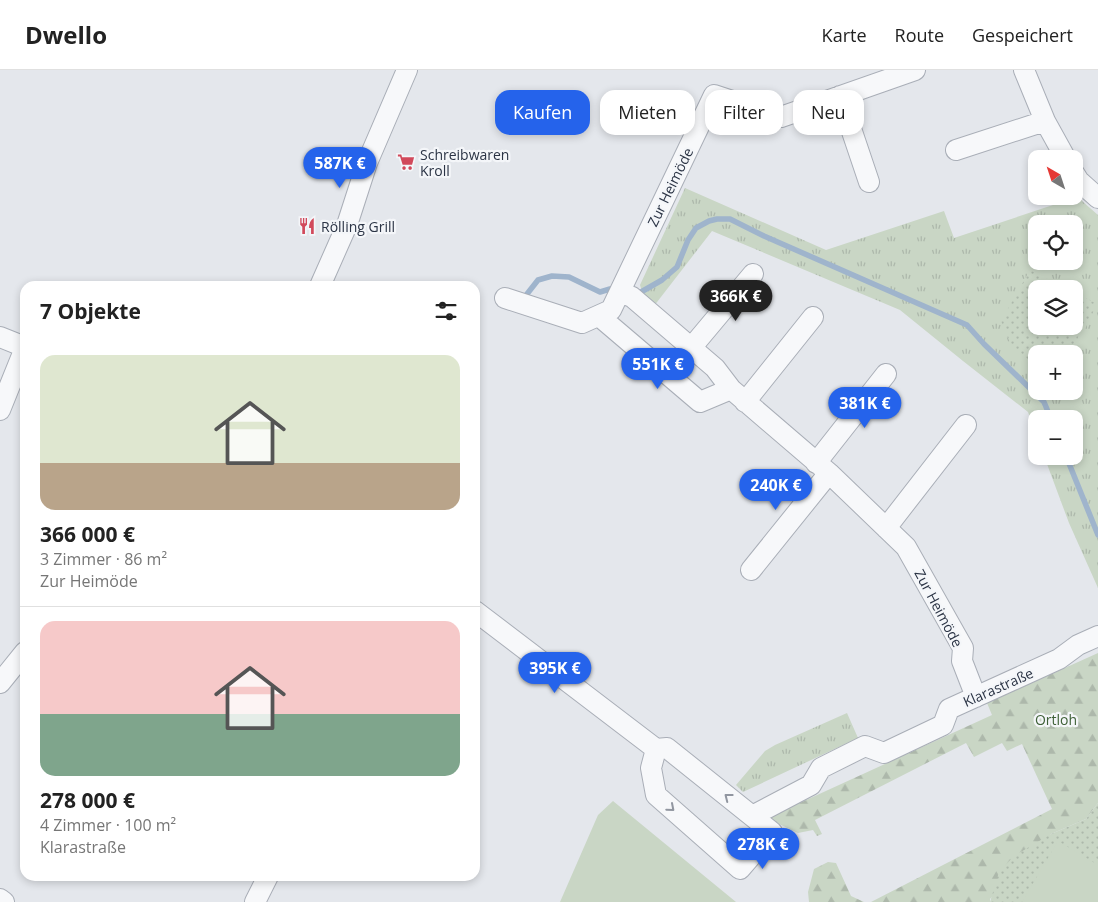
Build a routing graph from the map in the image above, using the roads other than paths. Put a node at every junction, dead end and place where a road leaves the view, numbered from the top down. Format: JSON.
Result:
{"nodes":[{"id":1,"x":406,"y":70,"type":"edge"},
{"id":2,"x":915,"y":70,"type":"edge"},
{"id":3,"x":1024,"y":70,"type":"edge"},
{"id":4,"x":857,"y":90,"type":"edge"},
{"id":5,"x":793,"y":113,"type":"edge"},
{"id":6,"x":1045,"y":121,"type":"junction"},
{"id":7,"x":853,"y":135,"type":"edge"},
{"id":8,"x":956,"y":150,"type":"dead end"},
{"id":9,"x":1061,"y":150,"type":"edge"},
{"id":10,"x":869,"y":182,"type":"dead end"},
{"id":11,"x":1083,"y":185,"type":"edge"},
{"id":12,"x":1098,"y":198,"type":"edge"},
{"id":13,"x":753,"y":274,"type":"dead end"},
{"id":14,"x":322,"y":281,"type":"edge"},
{"id":15,"x":620,"y":292,"type":"junction"},
{"id":16,"x":505,"y":298,"type":"dead end"},
{"id":17,"x":599,"y":316,"type":"junction"},
{"id":18,"x":813,"y":317,"type":"dead end"},
{"id":19,"x":0,"y":337,"type":"edge"},
{"id":20,"x":20,"y":346,"type":"edge"},
{"id":21,"x":691,"y":348,"type":"junction"},
{"id":22,"x":20,"y":360,"type":"edge"},
{"id":23,"x":886,"y":374,"type":"dead end"},
{"id":24,"x":738,"y":396,"type":"junction"},
{"id":25,"x":0,"y":410,"type":"edge"},
{"id":26,"x":966,"y":425,"type":"dead end"},
{"id":27,"x":822,"y":468,"type":"junction"},
{"id":28,"x":886,"y":528,"type":"junction"},
{"id":29,"x":751,"y":570,"type":"dead end"},
{"id":30,"x":480,"y":615,"type":"edge"},
{"id":31,"x":1098,"y":636,"type":"edge"},
{"id":32,"x":20,"y":658,"type":"edge"},
{"id":33,"x":0,"y":683,"type":"edge"},
{"id":34,"x":976,"y":697,"type":"junction"},
{"id":35,"x":656,"y":749,"type":"junction"},
{"id":36,"x":752,"y":816,"type":"junction"},
{"id":37,"x":266,"y":881,"type":"edge"},
{"id":38,"x":0,"y":899,"type":"edge"},
{"id":39,"x":4,"y":902,"type":"edge"},
{"id":40,"x":255,"y":902,"type":"edge"}],
"edges":[{"from":1,"to":14,"type":"street"},
{"from":2,"to":4,"type":"street","name":"Zur Heimöde"},
{"from":3,"to":6,"type":"street"},
{"from":5,"to":15,"type":"street","name":"Zur Heimöde"},
{"from":6,"to":8,"type":"street"},
{"from":6,"to":9,"type":"street"},
{"from":7,"to":10,"type":"street"},
{"from":11,"to":12,"type":"street"},
{"from":13,"to":21,"type":"street"},
{"from":15,"to":17,"type":"street","name":"Zur Heimöde"},
{"from":15,"to":21,"type":"street","name":"Zur Heimöde"},
{"from":16,"to":17,"type":"street"},
{"from":17,"to":24,"type":"street"},
{"from":18,"to":24,"type":"street"},
{"from":19,"to":20,"type":"street"},
{"from":21,"to":24,"type":"street","name":"Zur Heimöde"},
{"from":22,"to":25,"type":"street"},
{"from":23,"to":27,"type":"street"},
{"from":24,"to":27,"type":"street","name":"Zur Heimöde"},
{"from":26,"to":28,"type":"street"},
{"from":27,"to":28,"type":"street","name":"Zur Heimöde"},
{"from":27,"to":29,"type":"street"},
{"from":28,"to":34,"type":"street","name":"Zur Heimöde"},
{"from":30,"to":35,"type":"street"},
{"from":31,"to":34,"type":"street","name":"Klarastraße"},
{"from":32,"to":33,"type":"street"},
{"from":34,"to":36,"type":"street","name":"Klarastraße"},
{"from":36,"to":35,"type":"street","one_way":true},
{"from":35,"to":36,"type":"street","one_way":true},
{"from":37,"to":40,"type":"street"},
{"from":38,"to":39,"type":"street"}]}
